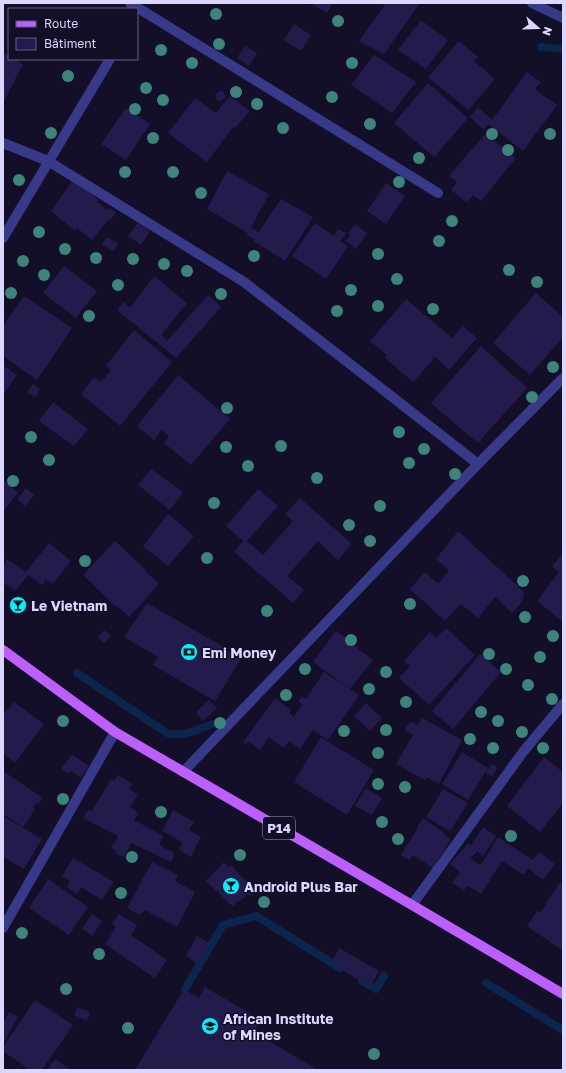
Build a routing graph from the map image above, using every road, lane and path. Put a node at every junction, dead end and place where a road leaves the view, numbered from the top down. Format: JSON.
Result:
{"nodes":[{"id":1,"x":130,"y":3,"type":"edge"},
{"id":2,"x":532,"y":3,"type":"edge"},
{"id":3,"x":140,"y":8,"type":"edge"},
{"id":4,"x":563,"y":18,"type":"edge"},
{"id":5,"x":109,"y":60,"type":"edge"},
{"id":6,"x":3,"y":143,"type":"edge"},
{"id":7,"x":48,"y":162,"type":"junction"},
{"id":8,"x":438,"y":193,"type":"dead end"},
{"id":9,"x":3,"y":238,"type":"edge"},
{"id":10,"x":563,"y":378,"type":"edge"},
{"id":11,"x":478,"y":464,"type":"junction"},
{"id":12,"x":3,"y":650,"type":"edge"},
{"id":13,"x":563,"y":704,"type":"edge"},
{"id":14,"x":115,"y":732,"type":"junction"},
{"id":15,"x":183,"y":772,"type":"junction"},
{"id":16,"x":412,"y":905,"type":"junction"},
{"id":17,"x":3,"y":928,"type":"edge"},
{"id":18,"x":563,"y":994,"type":"edge"}],
"edges":[{"from":1,"to":3,"type":"street"},
{"from":2,"to":4,"type":"street"},
{"from":3,"to":8,"type":"street"},
{"from":5,"to":7,"type":"street"},
{"from":6,"to":7,"type":"street"},
{"from":7,"to":9,"type":"street"},
{"from":7,"to":11,"type":"street"},
{"from":10,"to":11,"type":"street"},
{"from":11,"to":15,"type":"street"},
{"from":12,"to":14,"type":"main road","number":"P14"},
{"from":13,"to":16,"type":"street"},
{"from":14,"to":15,"type":"main road","number":"P14"},
{"from":14,"to":17,"type":"street"},
{"from":15,"to":16,"type":"main road","number":"P14"},
{"from":16,"to":18,"type":"main road","number":"P14"}]}
